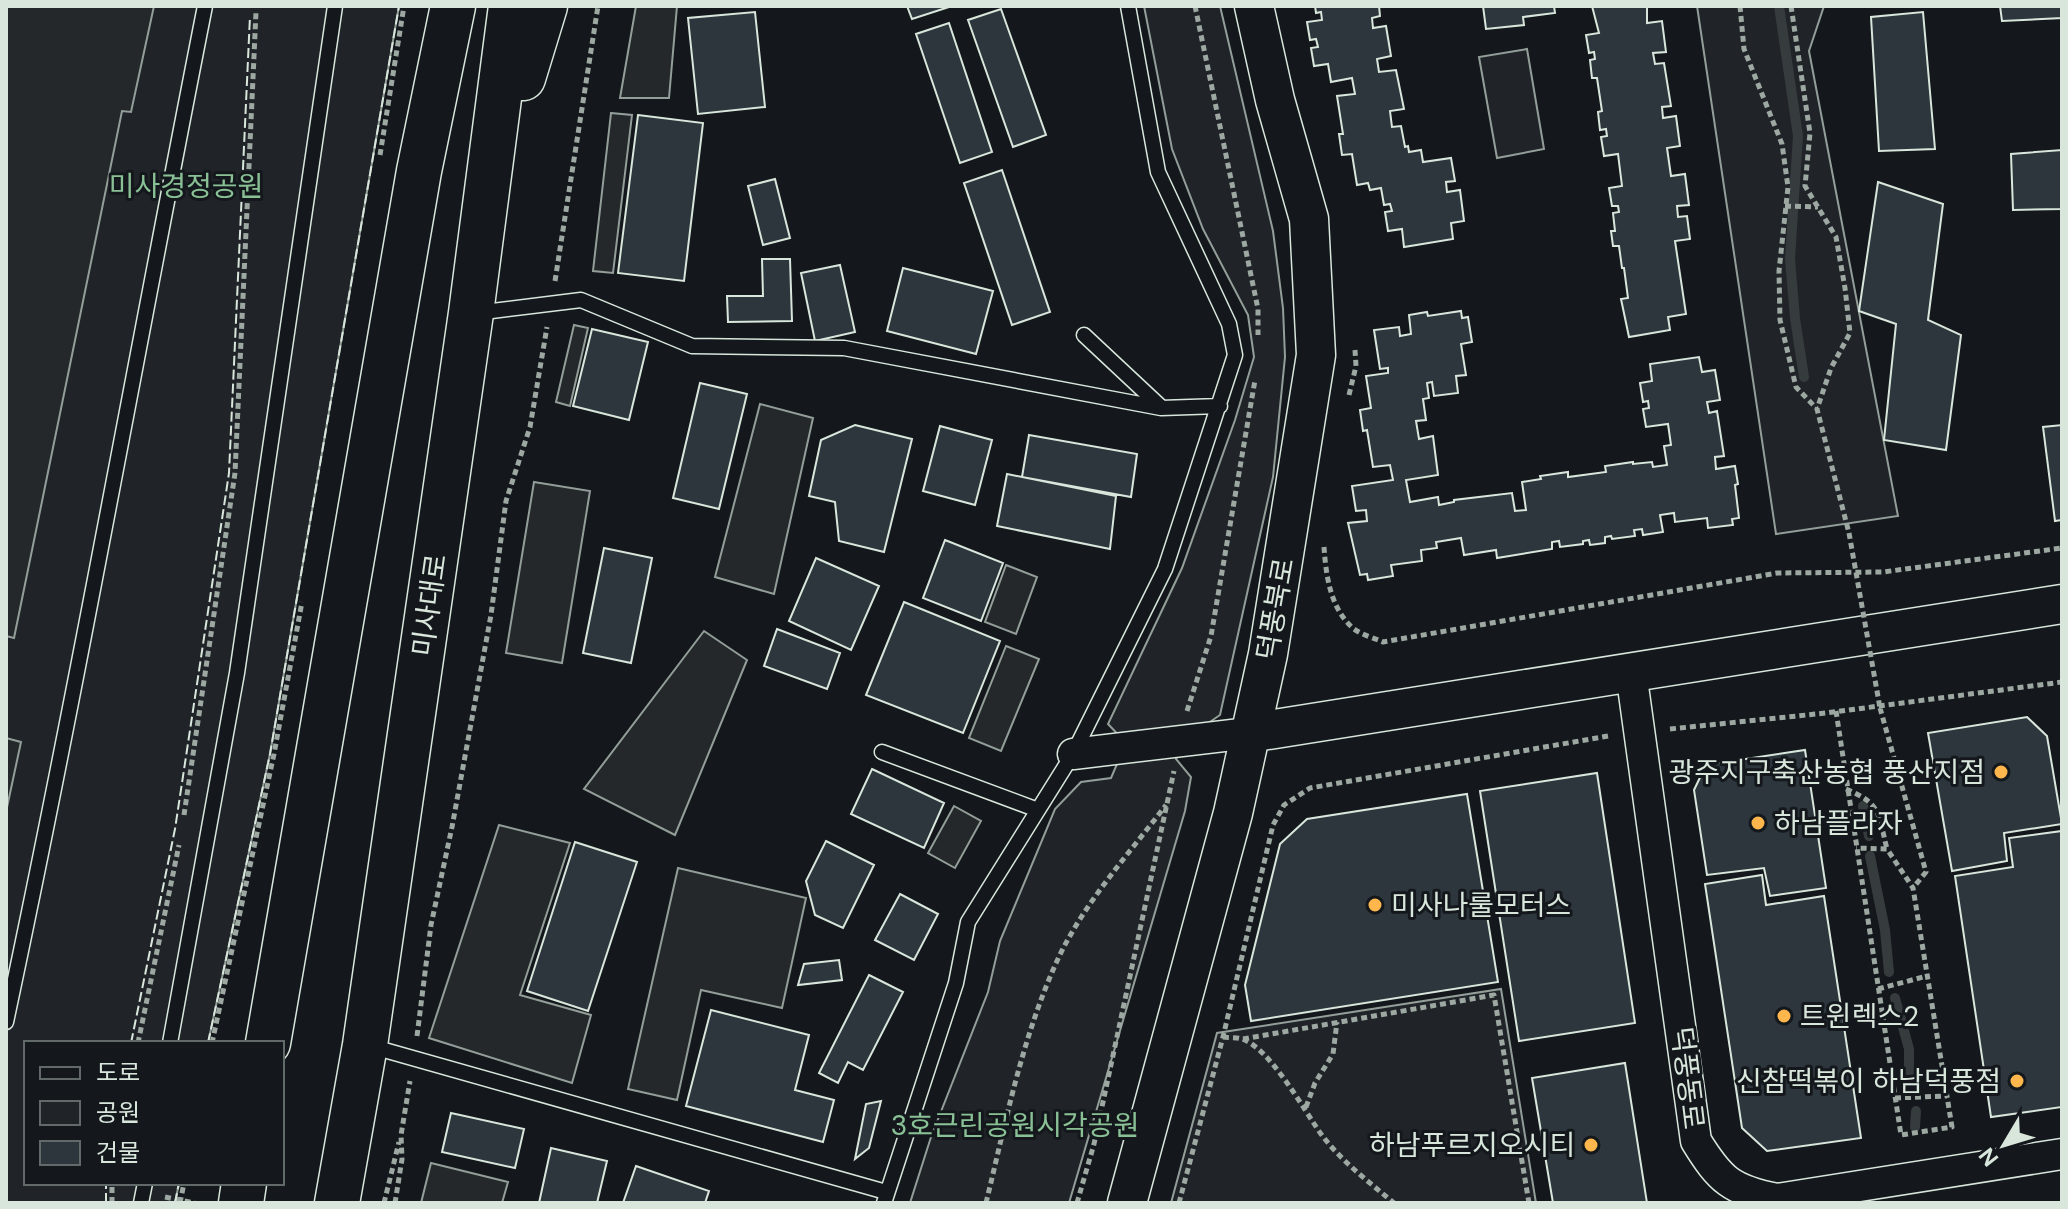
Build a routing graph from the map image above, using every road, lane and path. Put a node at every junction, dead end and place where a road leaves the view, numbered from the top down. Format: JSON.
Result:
{"nodes":[{"id":1,"x":205,"y":6,"type":"edge"},
{"id":2,"x":335,"y":6,"type":"edge"},
{"id":3,"x":404,"y":6,"type":"edge"},
{"id":4,"x":425,"y":6,"type":"edge"},
{"id":5,"x":453,"y":6,"type":"edge"},
{"id":6,"x":511,"y":6,"type":"edge"},
{"id":7,"x":545,"y":6,"type":"edge"},
{"id":8,"x":598,"y":6,"type":"edge"},
{"id":9,"x":1128,"y":6,"type":"edge"},
{"id":10,"x":1195,"y":6,"type":"edge"},
{"id":11,"x":1254,"y":6,"type":"edge"},
{"id":12,"x":1740,"y":6,"type":"edge"},
{"id":13,"x":1791,"y":6,"type":"edge"},
{"id":14,"x":256,"y":12,"type":"dead end"},
{"id":15,"x":399,"y":167,"type":"junction"},
{"id":16,"x":489,"y":187,"type":"junction"},
{"id":17,"x":1785,"y":206,"type":"junction"},
{"id":18,"x":1819,"y":207,"type":"junction"},
{"id":19,"x":551,"y":303,"type":"junction"},
{"id":20,"x":471,"y":313,"type":"junction"},
{"id":21,"x":1084,"y":335,"type":"dead end"},
{"id":22,"x":1258,"y":339,"type":"dead end"},
{"id":23,"x":1256,"y":367,"type":"dead end"},
{"id":24,"x":1220,"y":406,"type":"junction"},
{"id":25,"x":1161,"y":408,"type":"junction"},
{"id":26,"x":1817,"y":409,"type":"junction"},
{"id":27,"x":2062,"y":548,"type":"edge"},
{"id":28,"x":303,"y":598,"type":"dead end"},
{"id":29,"x":2062,"y":604,"type":"edge"},
{"id":30,"x":1354,"y":629,"type":"dead end"},
{"id":31,"x":1631,"y":672,"type":"junction"},
{"id":32,"x":2062,"y":682,"type":"edge"},
{"id":33,"x":1836,"y":711,"type":"junction"},
{"id":34,"x":1249,"y":733,"type":"junction"},
{"id":35,"x":1639,"y":733,"type":"junction"},
{"id":36,"x":1177,"y":741,"type":"junction"},
{"id":37,"x":882,"y":752,"type":"dead end"},
{"id":38,"x":1073,"y":754,"type":"junction"},
{"id":39,"x":1846,"y":789,"type":"junction"},
{"id":40,"x":1168,"y":802,"type":"junction"},
{"id":41,"x":1038,"y":810,"type":"junction"},
{"id":42,"x":182,"y":829,"type":"dead end"},
{"id":43,"x":179,"y":845,"type":"dead end"},
{"id":44,"x":1856,"y":848,"type":"junction"},
{"id":45,"x":1887,"y":849,"type":"junction"},
{"id":46,"x":1913,"y":888,"type":"junction"},
{"id":47,"x":1927,"y":976,"type":"junction"},
{"id":48,"x":1878,"y":989,"type":"junction"},
{"id":49,"x":6,"y":1022,"type":"edge"},
{"id":50,"x":1337,"y":1022,"type":"junction"},
{"id":51,"x":1223,"y":1037,"type":"junction"},
{"id":52,"x":1243,"y":1039,"type":"junction"},
{"id":53,"x":138,"y":1041,"type":"edge"},
{"id":54,"x":170,"y":1041,"type":"edge"},
{"id":55,"x":212,"y":1041,"type":"edge"},
{"id":56,"x":268,"y":1041,"type":"edge"},
{"id":57,"x":365,"y":1045,"type":"junction"},
{"id":58,"x":414,"y":1056,"type":"junction"},
{"id":59,"x":1947,"y":1096,"type":"junction"},
{"id":60,"x":1895,"y":1098,"type":"junction"},
{"id":61,"x":1306,"y":1108,"type":"junction"},
{"id":62,"x":401,"y":1135,"type":"junction"},
{"id":63,"x":2062,"y":1154,"type":"edge"},
{"id":64,"x":165,"y":1197,"type":"dead end"},
{"id":65,"x":885,"y":1198,"type":"edge"},
{"id":66,"x":195,"y":1203,"type":"edge"},
{"id":67,"x":337,"y":1203,"type":"edge"},
{"id":68,"x":384,"y":1203,"type":"edge"},
{"id":69,"x":395,"y":1203,"type":"edge"},
{"id":70,"x":986,"y":1203,"type":"edge"},
{"id":71,"x":1077,"y":1203,"type":"edge"},
{"id":72,"x":1127,"y":1203,"type":"edge"},
{"id":73,"x":1179,"y":1203,"type":"edge"},
{"id":74,"x":1394,"y":1203,"type":"edge"},
{"id":75,"x":1529,"y":1203,"type":"edge"}],
"edges":[{"from":1,"to":49,"type":"lane"},
{"from":2,"to":54,"type":"lane"},
{"from":3,"to":15,"type":"path"},
{"from":4,"to":15,"type":"main road"},
{"from":5,"to":15,"type":"main road"},
{"from":6,"to":16,"type":"main road","name":"미사대로"},
{"from":7,"to":16,"type":"main road"},
{"from":8,"to":19,"type":"path"},
{"from":9,"to":24,"type":"lane"},
{"from":10,"to":22,"type":"path"},
{"from":11,"to":34,"type":"street","name":"덕풍북로"},
{"from":12,"to":17,"type":"path"},
{"from":13,"to":18,"type":"path"},
{"from":14,"to":42,"type":"path"},
{"from":15,"to":56,"type":"main road"},
{"from":16,"to":20,"type":"main road","name":"미사대로"},
{"from":17,"to":18,"type":"path"},
{"from":17,"to":26,"type":"path"},
{"from":18,"to":26,"type":"path"},
{"from":19,"to":20,"type":"lane"},
{"from":19,"to":25,"type":"lane"},
{"from":19,"to":58,"type":"path"},
{"from":20,"to":57,"type":"main road","name":"미사대로"},
{"from":21,"to":25,"type":"lane"},
{"from":23,"to":36,"type":"path"},
{"from":24,"to":25,"type":"lane"},
{"from":24,"to":38,"type":"lane"},
{"from":26,"to":46,"type":"path","bridge":true},
{"from":27,"to":30,"type":"path"},
{"from":28,"to":55,"type":"path"},
{"from":29,"to":31,"type":"street"},
{"from":31,"to":34,"type":"street"},
{"from":31,"to":35,"type":"street","name":"덕풍동로"},
{"from":32,"to":33,"type":"path"},
{"from":33,"to":35,"type":"path"},
{"from":33,"to":39,"type":"path"},
{"from":34,"to":36,"type":"street"},
{"from":34,"to":72,"type":"street","name":"덕풍북로"},
{"from":35,"to":51,"type":"path"},
{"from":35,"to":63,"type":"street","name":"덕풍동로"},
{"from":36,"to":38,"type":"street"},
{"from":36,"to":40,"type":"path"},
{"from":37,"to":41,"type":"lane"},
{"from":38,"to":41,"type":"lane"},
{"from":39,"to":44,"type":"path"},
{"from":39,"to":45,"type":"path"},
{"from":40,"to":70,"type":"path"},
{"from":40,"to":71,"type":"path"},
{"from":41,"to":65,"type":"lane"},
{"from":43,"to":53,"type":"path"},
{"from":44,"to":45,"type":"path"},
{"from":44,"to":48,"type":"path"},
{"from":45,"to":46,"type":"path"},
{"from":46,"to":47,"type":"path"},
{"from":47,"to":48,"type":"path"},
{"from":47,"to":59,"type":"path"},
{"from":48,"to":60,"type":"path"},
{"from":50,"to":52,"type":"path"},
{"from":50,"to":61,"type":"path"},
{"from":50,"to":75,"type":"path"},
{"from":51,"to":52,"type":"path"},
{"from":51,"to":73,"type":"path"},
{"from":52,"to":61,"type":"path"},
{"from":57,"to":58,"type":"lane"},
{"from":57,"to":67,"type":"main road","name":"미사대로"},
{"from":58,"to":62,"type":"path"},
{"from":58,"to":65,"type":"lane"},
{"from":59,"to":60,"type":"path"},
{"from":59,"to":60,"type":"path"},
{"from":61,"to":74,"type":"path"},
{"from":62,"to":68,"type":"path"},
{"from":62,"to":69,"type":"path"},
{"from":64,"to":66,"type":"path","bridge":true}]}
